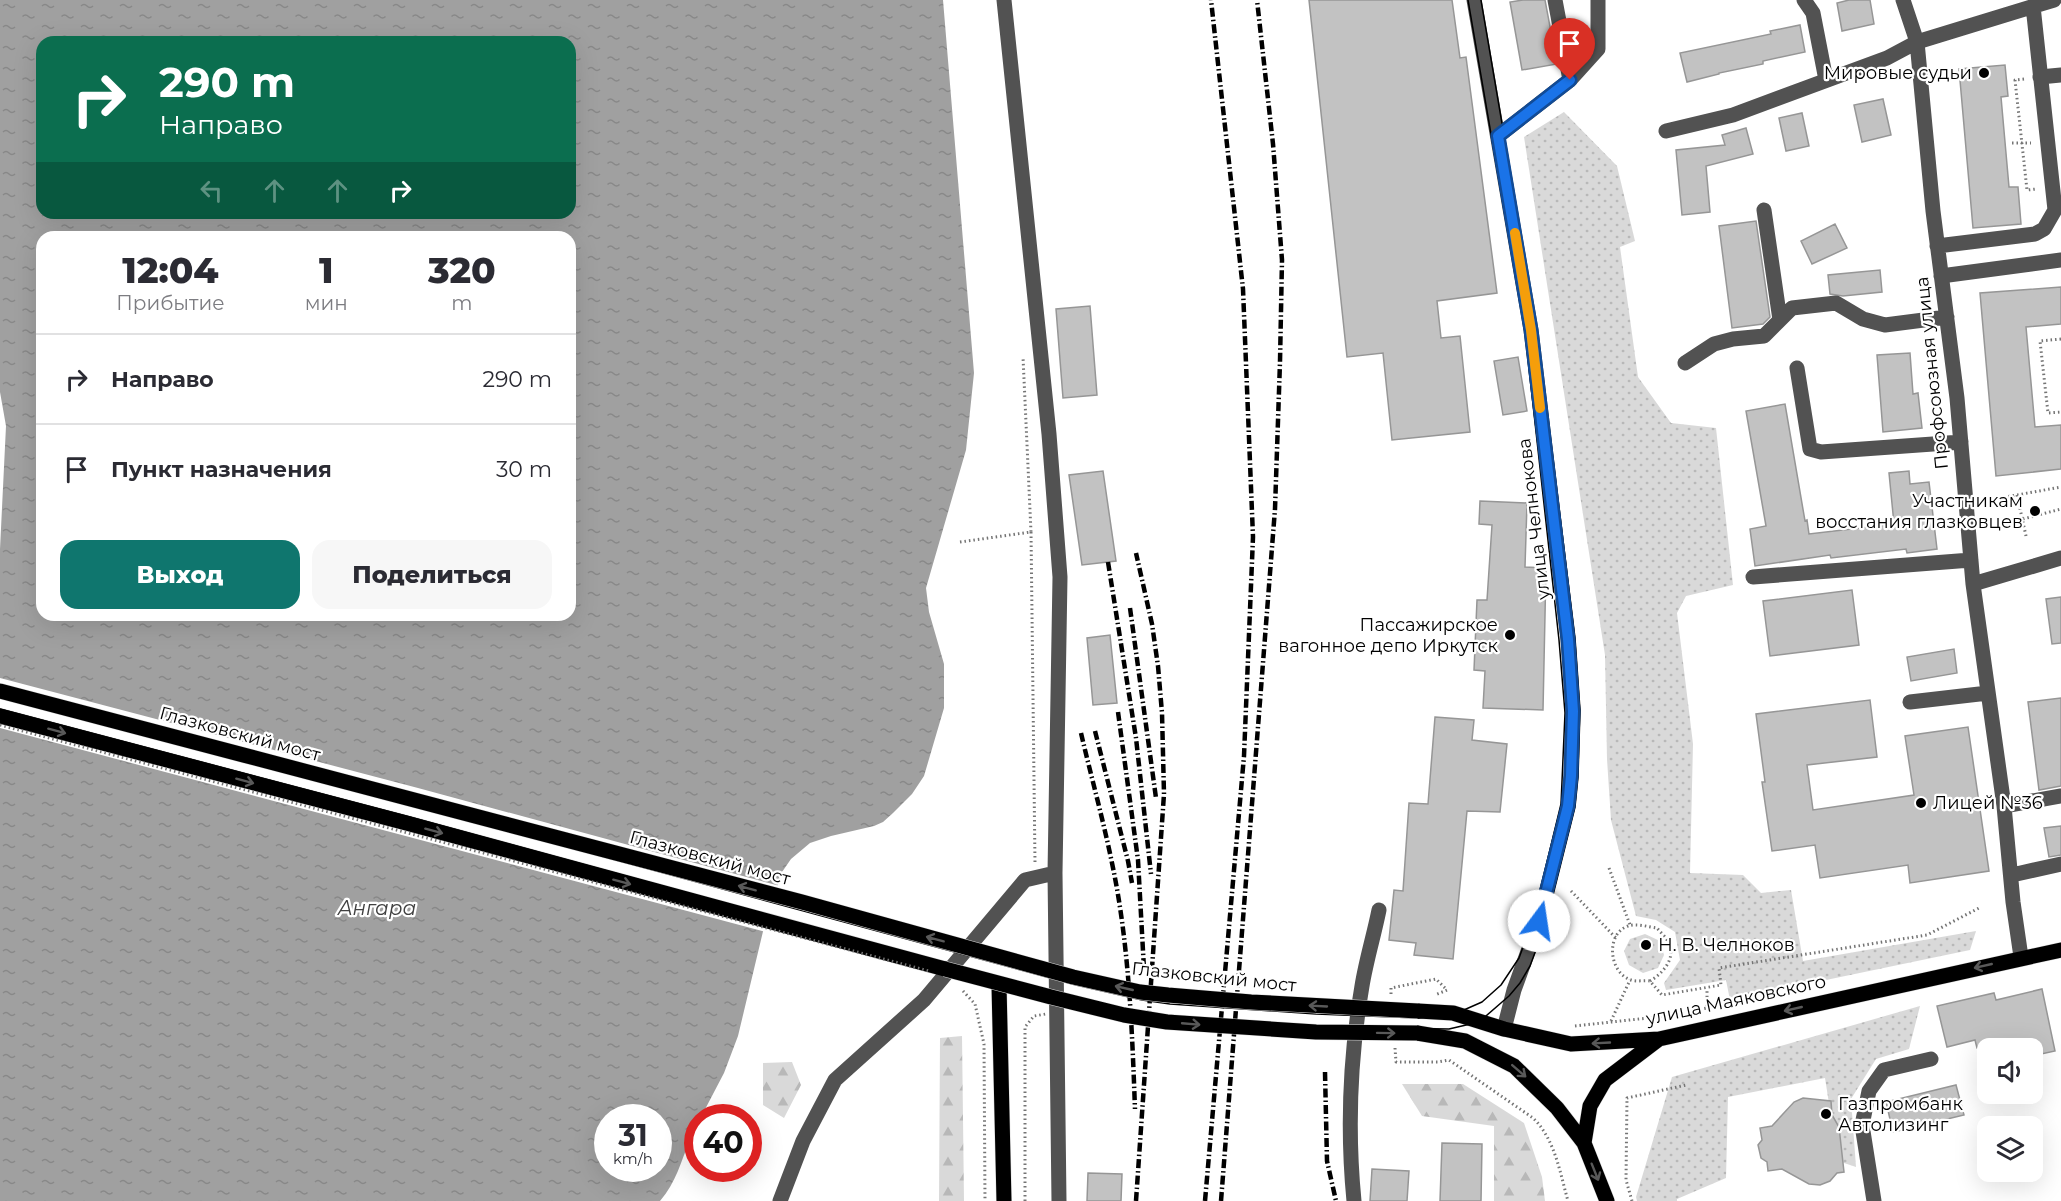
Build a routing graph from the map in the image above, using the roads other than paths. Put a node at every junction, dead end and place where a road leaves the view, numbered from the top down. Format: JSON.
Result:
{"nodes":[{"id":1,"x":1004,"y":0,"type":"edge"},
{"id":2,"x":1474,"y":0,"type":"edge"},
{"id":3,"x":1555,"y":0,"type":"edge"},
{"id":4,"x":1598,"y":0,"type":"edge"},
{"id":5,"x":1804,"y":0,"type":"edge"},
{"id":6,"x":1903,"y":0,"type":"edge"},
{"id":7,"x":2054,"y":0,"type":"edge"},
{"id":8,"x":2033,"y":6,"type":"junction"},
{"id":9,"x":1917,"y":42,"type":"junction"},
{"id":10,"x":2061,"y":75,"type":"edge"},
{"id":11,"x":2040,"y":77,"type":"junction"},
{"id":12,"x":1570,"y":80,"type":"junction"},
{"id":13,"x":1826,"y":80,"type":"junction"},
{"id":14,"x":1666,"y":131,"type":"dead end"},
{"id":15,"x":1498,"y":136,"type":"junction"},
{"id":16,"x":2054,"y":143,"type":"edge"},
{"id":17,"x":1764,"y":210,"type":"dead end"},
{"id":18,"x":1937,"y":246,"type":"junction"},
{"id":19,"x":2061,"y":260,"type":"edge"},
{"id":20,"x":1941,"y":276,"type":"junction"},
{"id":21,"x":1947,"y":317,"type":"junction"},
{"id":22,"x":1780,"y":320,"type":"junction"},
{"id":23,"x":1685,"y":363,"type":"dead end"},
{"id":24,"x":1797,"y":368,"type":"dead end"},
{"id":25,"x":1961,"y":442,"type":"junction"},
{"id":26,"x":2061,"y":558,"type":"edge"},
{"id":27,"x":1971,"y":560,"type":"junction"},
{"id":28,"x":1754,"y":577,"type":"dead end"},
{"id":29,"x":1972,"y":584,"type":"junction"},
{"id":30,"x":0,"y":691,"type":"edge"},
{"id":31,"x":1988,"y":693,"type":"junction"},
{"id":32,"x":1910,"y":702,"type":"dead end"},
{"id":33,"x":0,"y":716,"type":"edge"},
{"id":34,"x":2061,"y":796,"type":"edge"},
{"id":35,"x":2004,"y":806,"type":"junction"},
{"id":36,"x":2061,"y":864,"type":"edge"},
{"id":37,"x":1055,"y":873,"type":"junction"},
{"id":38,"x":2012,"y":875,"type":"junction"},
{"id":39,"x":1379,"y":910,"type":"dead end"},
{"id":40,"x":2061,"y":950,"type":"edge"},
{"id":41,"x":2021,"y":957,"type":"junction"},
{"id":42,"x":999,"y":985,"type":"junction"},
{"id":43,"x":1418,"y":1011,"type":"joint"},
{"id":44,"x":1503,"y":1029,"type":"junction"},
{"id":45,"x":1659,"y":1039,"type":"junction"},
{"id":46,"x":1468,"y":1042,"type":"junction"},
{"id":47,"x":1931,"y":1059,"type":"dead end"},
{"id":48,"x":1584,"y":1143,"type":"junction"},
{"id":49,"x":780,"y":1201,"type":"edge"},
{"id":50,"x":1004,"y":1201,"type":"edge"},
{"id":51,"x":1059,"y":1201,"type":"edge"},
{"id":52,"x":1354,"y":1201,"type":"edge"},
{"id":53,"x":1607,"y":1201,"type":"edge"},
{"id":54,"x":1874,"y":1201,"type":"edge"}],
"edges":[{"from":1,"to":37,"type":"street"},
{"from":2,"to":15,"type":"street","name":"улица Челнокова"},
{"from":3,"to":12,"type":"street"},
{"from":4,"to":12,"type":"street"},
{"from":5,"to":13,"type":"street"},
{"from":6,"to":9,"type":"street","name":"Профсоюзная улица"},
{"from":7,"to":8,"type":"street"},
{"from":8,"to":9,"type":"street"},
{"from":8,"to":11,"type":"street"},
{"from":9,"to":13,"type":"street"},
{"from":9,"to":18,"type":"street","name":"Профсоюзная улица"},
{"from":10,"to":11,"type":"street"},
{"from":11,"to":16,"type":"street"},
{"from":12,"to":15,"type":"street"},
{"from":13,"to":14,"type":"street"},
{"from":15,"to":44,"type":"street","name":"улица Челнокова"},
{"from":16,"to":18,"type":"street"},
{"from":17,"to":22,"type":"street"},
{"from":18,"to":20,"type":"street","name":"Профсоюзная улица"},
{"from":19,"to":20,"type":"street"},
{"from":20,"to":21,"type":"street","name":"Профсоюзная улица"},
{"from":21,"to":22,"type":"street"},
{"from":21,"to":25,"type":"street","name":"Профсоюзная улица"},
{"from":22,"to":23,"type":"street"},
{"from":24,"to":25,"type":"street"},
{"from":25,"to":27,"type":"street","name":"Профсоюзная улица"},
{"from":26,"to":29,"type":"street"},
{"from":27,"to":28,"type":"street"},
{"from":27,"to":29,"type":"street","name":"Профсоюзная улица"},
{"from":29,"to":31,"type":"street","name":"Профсоюзная улица"},
{"from":43,"to":30,"type":"main road","name":"Глазковский мост","one_way":true,"bridge":true},
{"from":31,"to":32,"type":"street"},
{"from":31,"to":35,"type":"street","name":"Профсоюзная улица"},
{"from":33,"to":42,"type":"main road","one_way":true,"bridge":true},
{"from":34,"to":35,"type":"street"},
{"from":35,"to":38,"type":"street","name":"Профсоюзная улица"},
{"from":36,"to":38,"type":"street"},
{"from":37,"to":49,"type":"street"},
{"from":37,"to":51,"type":"street"},
{"from":38,"to":41,"type":"street","name":"Профсоюзная улица"},
{"from":39,"to":52,"type":"street"},
{"from":40,"to":41,"type":"main road","name":"улица Маяковского"},
{"from":41,"to":45,"type":"main road","name":"улица Маяковского","one_way":true},
{"from":42,"to":46,"type":"main road","one_way":true,"bridge":true},
{"from":42,"to":50,"type":"main road"},
{"from":43,"to":44,"type":"main road","name":"улица Маяковского"},
{"from":45,"to":44,"type":"main road","name":"улица Маяковского","one_way":true},
{"from":44,"to":46,"type":"main road"},
{"from":45,"to":48,"type":"main road"},
{"from":46,"to":48,"type":"main road","one_way":true},
{"from":47,"to":54,"type":"street"},
{"from":48,"to":53,"type":"main road","one_way":true}]}
